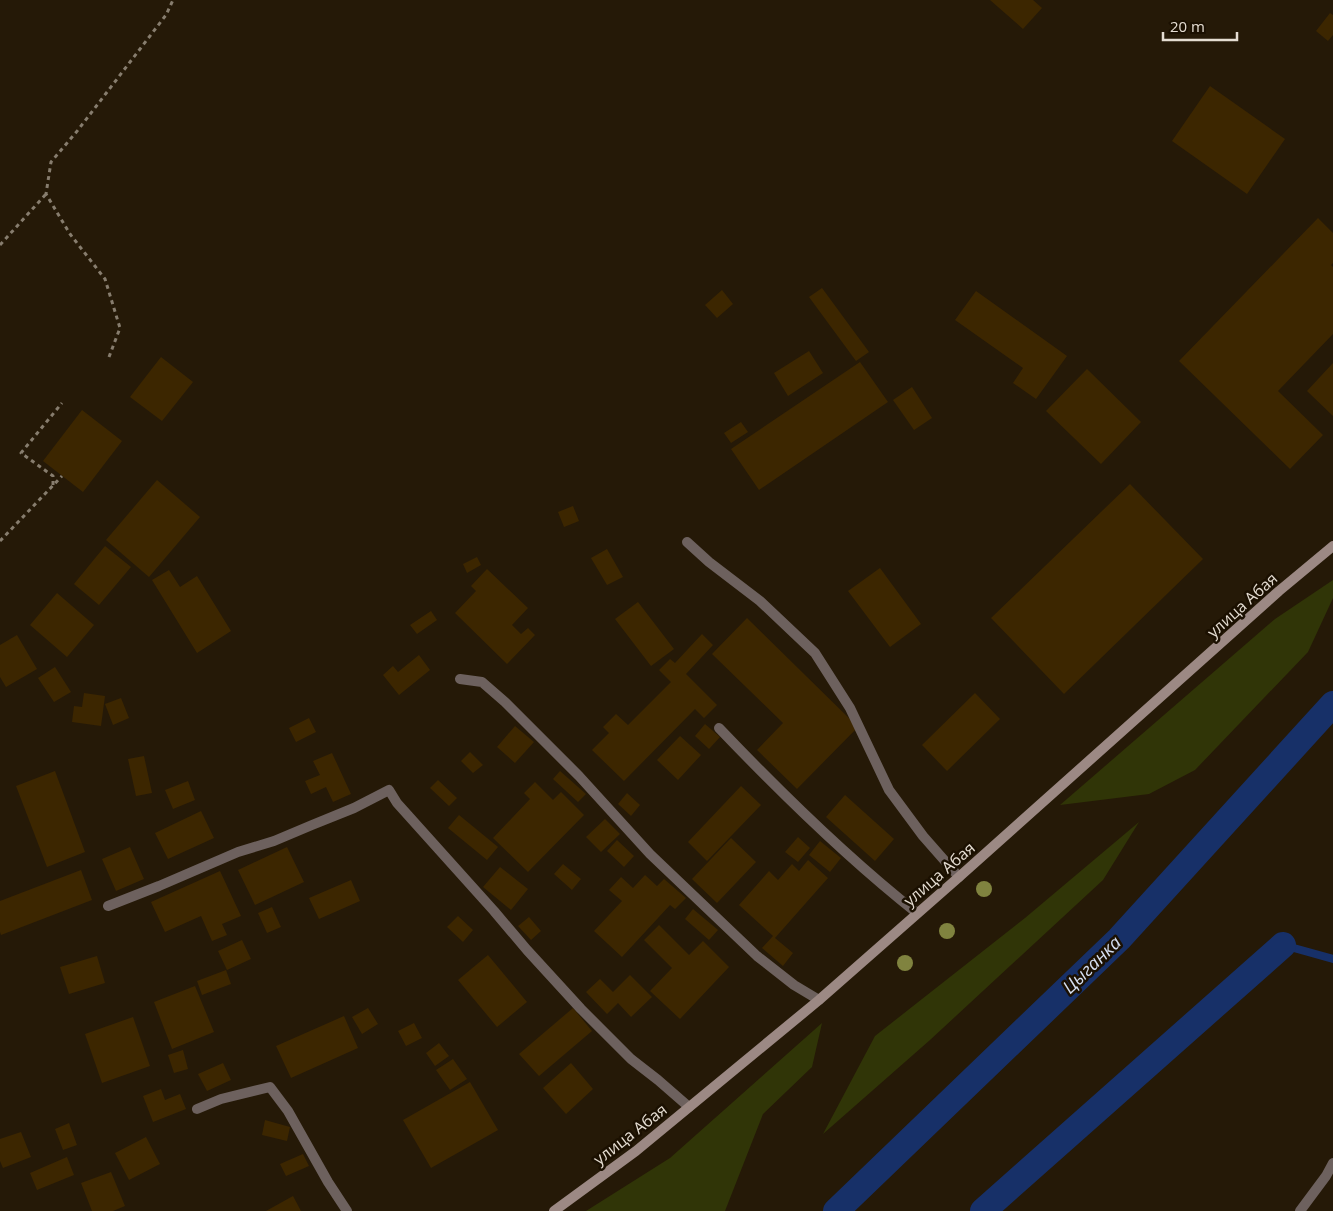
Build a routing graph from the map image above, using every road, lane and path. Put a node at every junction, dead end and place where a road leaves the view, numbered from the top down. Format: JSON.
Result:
{"nodes":[{"id":1,"x":172,"y":0,"type":"edge"},
{"id":2,"x":46,"y":194,"type":"junction"},
{"id":3,"x":0,"y":245,"type":"edge"},
{"id":4,"x":109,"y":357,"type":"dead end"},
{"id":5,"x":62,"y":403,"type":"dead end"},
{"id":6,"x":62,"y":476,"type":"dead end"},
{"id":7,"x":53,"y":485,"type":"junction"},
{"id":8,"x":0,"y":541,"type":"edge"},
{"id":9,"x":687,"y":542,"type":"dead end"},
{"id":10,"x":1333,"y":546,"type":"edge"},
{"id":11,"x":460,"y":679,"type":"dead end"},
{"id":12,"x":719,"y":728,"type":"dead end"},
{"id":13,"x":959,"y":877,"type":"junction"},
{"id":14,"x":108,"y":906,"type":"dead end"},
{"id":15,"x":918,"y":914,"type":"junction"},
{"id":16,"x":819,"y":1000,"type":"junction"},
{"id":17,"x":689,"y":1107,"type":"junction"},
{"id":18,"x":197,"y":1109,"type":"dead end"},
{"id":19,"x":1333,"y":1163,"type":"edge"},
{"id":20,"x":347,"y":1211,"type":"edge"},
{"id":21,"x":554,"y":1211,"type":"edge"},
{"id":22,"x":1300,"y":1211,"type":"edge"}],
"edges":[{"from":1,"to":2,"type":"path"},
{"from":2,"to":3,"type":"path"},
{"from":2,"to":4,"type":"path"},
{"from":5,"to":7,"type":"path"},
{"from":6,"to":7,"type":"path"},
{"from":7,"to":8,"type":"path"},
{"from":9,"to":13,"type":"street"},
{"from":10,"to":13,"type":"street","name":"улица Абая"},
{"from":11,"to":16,"type":"street"},
{"from":12,"to":15,"type":"street"},
{"from":13,"to":15,"type":"street","name":"улица Абая"},
{"from":14,"to":17,"type":"street"},
{"from":15,"to":16,"type":"street","name":"улица Абая"},
{"from":16,"to":17,"type":"street","name":"улица Абая"},
{"from":17,"to":21,"type":"street","name":"улица Абая"},
{"from":18,"to":20,"type":"street"},
{"from":19,"to":22,"type":"street"}]}
